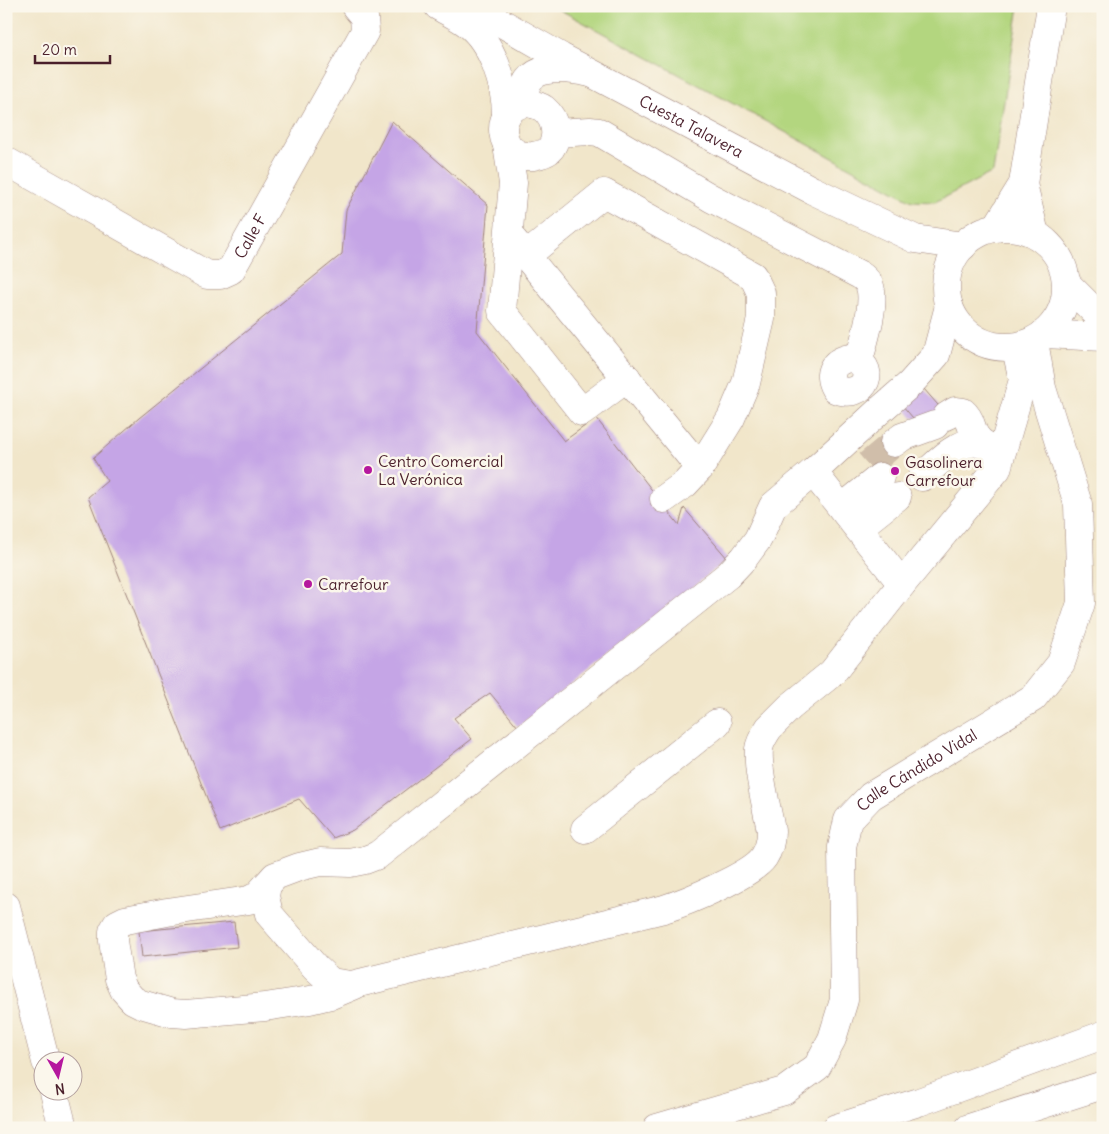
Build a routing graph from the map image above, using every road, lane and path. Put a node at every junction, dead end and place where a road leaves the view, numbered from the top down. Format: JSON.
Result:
{"nodes":[{"id":1,"x":355,"y":6,"type":"edge"},
{"id":2,"x":438,"y":6,"type":"edge"},
{"id":3,"x":472,"y":6,"type":"edge"},
{"id":4,"x":1051,"y":6,"type":"edge"},
{"id":5,"x":591,"y":73,"type":"junction"},
{"id":6,"x":516,"y":109,"type":"junction"},
{"id":7,"x":549,"y":143,"type":"junction"},
{"id":8,"x":507,"y":145,"type":"junction"},
{"id":9,"x":6,"y":161,"type":"edge"},
{"id":10,"x":1023,"y":184,"type":"junction"},
{"id":11,"x":512,"y":200,"type":"junction"},
{"id":12,"x":996,"y":228,"type":"junction"},
{"id":13,"x":508,"y":233,"type":"junction"},
{"id":14,"x":1035,"y":234,"type":"junction"},
{"id":15,"x":915,"y":239,"type":"junction"},
{"id":16,"x":963,"y":246,"type":"junction"},
{"id":17,"x":526,"y":256,"type":"junction"},
{"id":18,"x":1067,"y":284,"type":"junction"},
{"id":19,"x":948,"y":293,"type":"junction"},
{"id":20,"x":1103,"y":320,"type":"edge"},
{"id":21,"x":1103,"y":337,"type":"edge"},
{"id":22,"x":1032,"y":340,"type":"junction"},
{"id":23,"x":858,"y":363,"type":"junction"},
{"id":24,"x":626,"y":378,"type":"junction"},
{"id":25,"x":910,"y":384,"type":"junction"},
{"id":26,"x":851,"y":436,"type":"junction"},
{"id":27,"x":995,"y":444,"type":"junction"},
{"id":28,"x":899,"y":449,"type":"tunnel mouth"},
{"id":29,"x":700,"y":468,"type":"junction"},
{"id":30,"x":874,"y":471,"type":"tunnel mouth"},
{"id":31,"x":814,"y":472,"type":"junction"},
{"id":32,"x":922,"y":477,"type":"dead end"},
{"id":33,"x":898,"y":497,"type":"dead end"},
{"id":34,"x":664,"y":499,"type":"dead end"},
{"id":35,"x":844,"y":511,"type":"junction"},
{"id":36,"x":902,"y":584,"type":"junction"},
{"id":37,"x":717,"y":723,"type":"dead end"},
{"id":38,"x":585,"y":830,"type":"dead end"},
{"id":39,"x":267,"y":885,"type":"junction"},
{"id":40,"x":6,"y":906,"type":"edge"},
{"id":41,"x":360,"y":984,"type":"junction"},
{"id":42,"x":1103,"y":1035,"type":"edge"},
{"id":43,"x":43,"y":1052,"type":"edge"},
{"id":44,"x":1103,"y":1084,"type":"edge"},
{"id":45,"x":56,"y":1102,"type":"edge"},
{"id":46,"x":63,"y":1128,"type":"edge"},
{"id":47,"x":657,"y":1128,"type":"edge"},
{"id":48,"x":836,"y":1128,"type":"edge"},
{"id":49,"x":969,"y":1128,"type":"edge"}],
"edges":[{"from":1,"to":9,"type":"street","name":"Calle F"},
{"from":2,"to":6,"type":"street"},
{"from":3,"to":5,"type":"street","name":"Cuesta Talavera"},
{"from":4,"to":10,"type":"street"},
{"from":5,"to":6,"type":"street"},
{"from":5,"to":15,"type":"street","name":"Cuesta Talavera"},
{"from":6,"to":7,"type":"street"},
{"from":6,"to":8,"type":"street"},
{"from":7,"to":8,"type":"street"},
{"from":7,"to":11,"type":"street"},
{"from":7,"to":23,"type":"street"},
{"from":8,"to":11,"type":"street"},
{"from":10,"to":12,"type":"street"},
{"from":10,"to":14,"type":"street"},
{"from":11,"to":13,"type":"street"},
{"from":12,"to":14,"type":"street"},
{"from":12,"to":16,"type":"street"},
{"from":13,"to":17,"type":"street"},
{"from":13,"to":24,"type":"street"},
{"from":14,"to":18,"type":"street"},
{"from":15,"to":16,"type":"street","name":"Cuesta Talavera"},
{"from":15,"to":19,"type":"street","name":"Cuesta Talavera"},
{"from":16,"to":19,"type":"street"},
{"from":17,"to":24,"type":"street"},
{"from":17,"to":29,"type":"street"},
{"from":18,"to":20,"type":"street"},
{"from":18,"to":22,"type":"street"},
{"from":19,"to":22,"type":"street"},
{"from":19,"to":25,"type":"street"},
{"from":21,"to":22,"type":"street"},
{"from":22,"to":27,"type":"street"},
{"from":22,"to":47,"type":"street","name":"Calle Cándido Vidal"},
{"from":23,"to":25,"type":"street"},
{"from":23,"to":26,"type":"street"},
{"from":24,"to":29,"type":"street"},
{"from":25,"to":26,"type":"street"},
{"from":26,"to":31,"type":"street"},
{"from":27,"to":28,"type":"street"},
{"from":27,"to":32,"type":"street"},
{"from":27,"to":36,"type":"street"},
{"from":29,"to":34,"type":"street"},
{"from":30,"to":35,"type":"street"},
{"from":31,"to":35,"type":"street"},
{"from":31,"to":39,"type":"street"},
{"from":33,"to":35,"type":"street"},
{"from":35,"to":36,"type":"street"},
{"from":36,"to":41,"type":"street"},
{"from":37,"to":38,"type":"street"},
{"from":39,"to":41,"type":"street"},
{"from":39,"to":41,"type":"street"},
{"from":40,"to":43,"type":"street"},
{"from":42,"to":48,"type":"street"},
{"from":44,"to":49,"type":"street"},
{"from":45,"to":46,"type":"street"}]}
